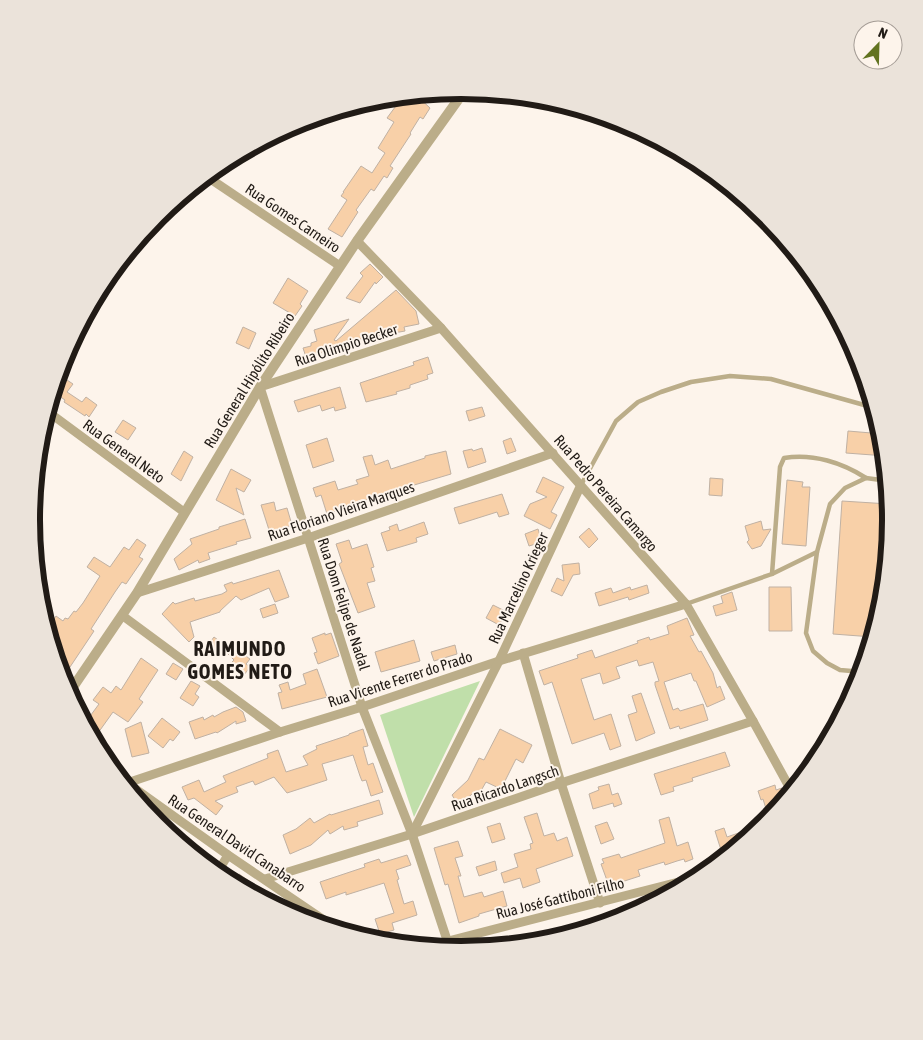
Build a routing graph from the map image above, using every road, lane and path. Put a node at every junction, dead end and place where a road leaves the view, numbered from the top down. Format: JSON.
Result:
{"nodes":[{"id":1,"x":459,"y":99,"type":"edge"},
{"id":2,"x":213,"y":180,"type":"edge"},
{"id":3,"x":357,"y":241,"type":"junction"},
{"id":4,"x":340,"y":266,"type":"junction"},
{"id":5,"x":440,"y":328,"type":"junction"},
{"id":6,"x":260,"y":387,"type":"junction"},
{"id":7,"x":867,"y":406,"type":"edge"},
{"id":8,"x":53,"y":415,"type":"edge"},
{"id":9,"x":553,"y":453,"type":"junction"},
{"id":10,"x":866,"y":478,"type":"junction"},
{"id":11,"x":881,"y":480,"type":"edge"},
{"id":12,"x":580,"y":486,"type":"junction"},
{"id":13,"x":184,"y":512,"type":"junction"},
{"id":14,"x":308,"y":538,"type":"junction"},
{"id":15,"x":817,"y":552,"type":"junction"},
{"id":16,"x":772,"y":574,"type":"junction"},
{"id":17,"x":138,"y":593,"type":"junction"},
{"id":18,"x":686,"y":604,"type":"junction"},
{"id":19,"x":123,"y":616,"type":"junction"},
{"id":20,"x":523,"y":653,"type":"junction"},
{"id":21,"x":499,"y":661,"type":"junction"},
{"id":22,"x":855,"y":671,"type":"edge"},
{"id":23,"x":74,"y":685,"type":"edge"},
{"id":24,"x":362,"y":707,"type":"junction"},
{"id":25,"x":753,"y":721,"type":"junction"},
{"id":26,"x":280,"y":732,"type":"junction"},
{"id":27,"x":130,"y":780,"type":"edge"},
{"id":28,"x":561,"y":783,"type":"junction"},
{"id":29,"x":789,"y":786,"type":"edge"},
{"id":30,"x":144,"y":797,"type":"edge"},
{"id":31,"x":412,"y":834,"type":"junction"},
{"id":32,"x":228,"y":856,"type":"junction"},
{"id":33,"x":222,"y":866,"type":"edge"},
{"id":34,"x":265,"y":879,"type":"junction"},
{"id":35,"x":675,"y":883,"type":"edge"},
{"id":36,"x":600,"y":903,"type":"junction"},
{"id":37,"x":319,"y":916,"type":"edge"},
{"id":38,"x":447,"y":940,"type":"junction"},
{"id":39,"x":443,"y":941,"type":"edge"}],
"edges":[{"from":1,"to":3,"type":"street","name":"Rua General Hipólito Ribeiro"},
{"from":2,"to":4,"type":"street","name":"Rua Gomes Carneiro"},
{"from":3,"to":4,"type":"street","name":"Rua General Hipólito Ribeiro"},
{"from":3,"to":5,"type":"street","name":"Rua Pedro Pereira Camargo"},
{"from":4,"to":6,"type":"street","name":"Rua General Hipólito Ribeiro"},
{"from":5,"to":6,"type":"street","name":"Rua Olimpio Becker"},
{"from":5,"to":9,"type":"street","name":"Rua Pedro Pereira Camargo"},
{"from":6,"to":13,"type":"street","name":"Rua General Hipólito Ribeiro"},
{"from":6,"to":14,"type":"street","name":"Rua Dom Felipe de Nadal"},
{"from":7,"to":12,"type":"lane"},
{"from":8,"to":13,"type":"street","name":"Rua General Neto"},
{"from":9,"to":12,"type":"street","name":"Rua Pedro Pereira Camargo"},
{"from":9,"to":14,"type":"street","name":"Rua Floriano Vieira Marques"},
{"from":10,"to":11,"type":"lane"},
{"from":10,"to":15,"type":"lane"},
{"from":10,"to":16,"type":"lane"},
{"from":12,"to":18,"type":"street","name":"Rua Pedro Pereira Camargo"},
{"from":12,"to":21,"type":"street","name":"Rua Marcelino Krieger"},
{"from":13,"to":17,"type":"street","name":"Rua General Hipólito Ribeiro"},
{"from":14,"to":17,"type":"street","name":"Rua Floriano Vieira Marques"},
{"from":14,"to":24,"type":"street","name":"Rua Dom Felipe de Nadal"},
{"from":15,"to":16,"type":"lane"},
{"from":15,"to":22,"type":"lane"},
{"from":16,"to":18,"type":"lane"},
{"from":17,"to":19,"type":"street","name":"Rua General Hipólito Ribeiro"},
{"from":18,"to":20,"type":"street","name":"Rua Vicente Ferrer do Prado"},
{"from":18,"to":25,"type":"street","name":"Rua Pedro Pereira Camargo"},
{"from":19,"to":23,"type":"street","name":"Rua General Hipólito Ribeiro"},
{"from":19,"to":26,"type":"street"},
{"from":20,"to":21,"type":"street","name":"Rua Vicente Ferrer do Prado"},
{"from":20,"to":28,"type":"street"},
{"from":21,"to":24,"type":"street","name":"Rua Vicente Ferrer do Prado"},
{"from":21,"to":31,"type":"street","name":"Rua Marcelino Krieger"},
{"from":24,"to":26,"type":"street","name":"Rua Vicente Ferrer do Prado"},
{"from":24,"to":31,"type":"street","name":"Rua Dom Felipe de Nadal"},
{"from":25,"to":28,"type":"street","name":"Rua Ricardo Langsch"},
{"from":25,"to":29,"type":"street","name":"Rua Pedro Pereira Camargo"},
{"from":26,"to":27,"type":"street","name":"Rua Vicente Ferrer do Prado"},
{"from":28,"to":31,"type":"street","name":"Rua Ricardo Langsch"},
{"from":28,"to":36,"type":"street"},
{"from":30,"to":32,"type":"street","name":"Rua General David Canabarro"},
{"from":31,"to":34,"type":"street","name":"Rua Ricardo Langsch"},
{"from":31,"to":38,"type":"street","name":"Rua Dom Felipe de Nadal"},
{"from":32,"to":33,"type":"street"},
{"from":32,"to":34,"type":"street","name":"Rua General David Canabarro"},
{"from":34,"to":37,"type":"street","name":"Rua General David Canabarro"},
{"from":35,"to":36,"type":"street","name":"Rua José Gattiboni Filho"},
{"from":36,"to":38,"type":"street","name":"Rua José Gattiboni Filho"},
{"from":38,"to":39,"type":"street","name":"Rua José Gattiboni Filho"}]}
